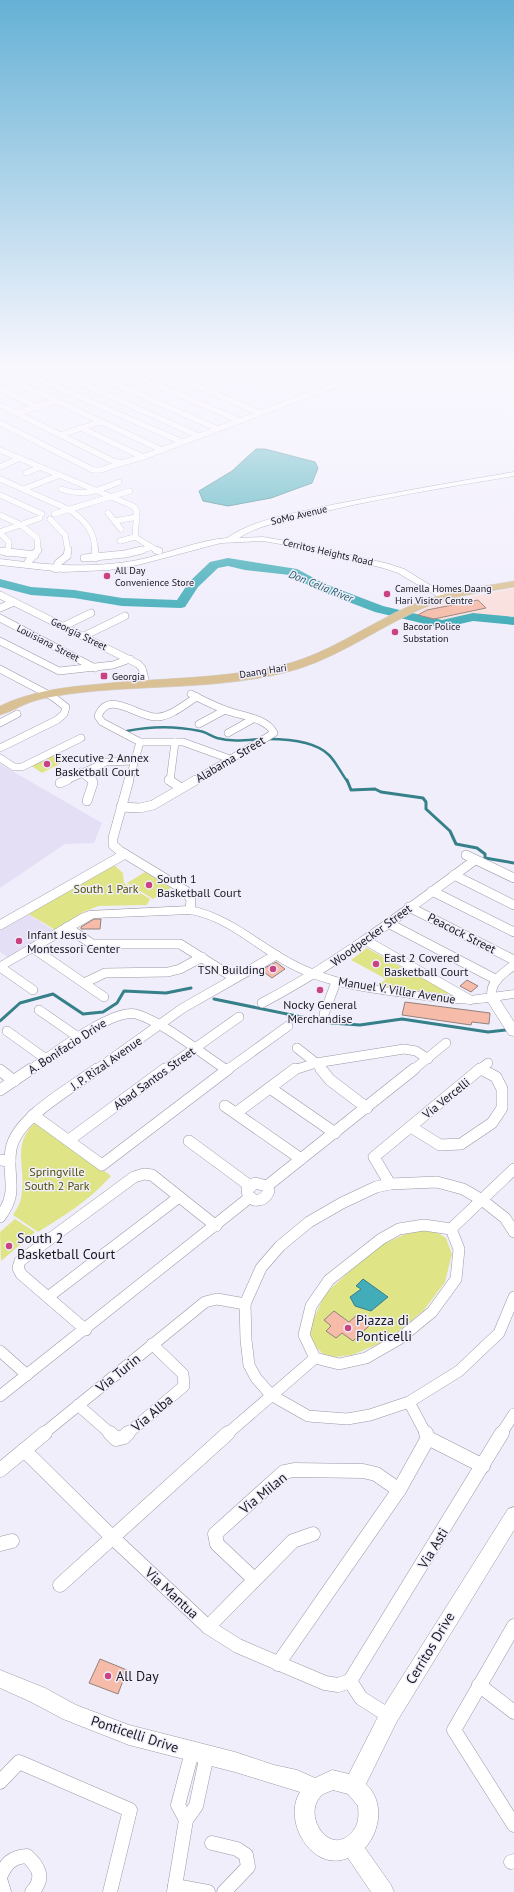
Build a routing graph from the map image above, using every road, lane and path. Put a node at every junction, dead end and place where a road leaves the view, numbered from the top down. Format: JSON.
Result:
{"nodes":[{"id":1,"x":13,"y":455,"type":"edge"},
{"id":2,"x":63,"y":455,"type":"edge"},
{"id":3,"x":103,"y":455,"type":"edge"},
{"id":4,"x":139,"y":455,"type":"edge"},
{"id":5,"x":148,"y":455,"type":"edge"},
{"id":6,"x":143,"y":457,"type":"junction"},
{"id":7,"x":20,"y":458,"type":"junction"},
{"id":8,"x":122,"y":463,"type":"junction"},
{"id":9,"x":40,"y":467,"type":"junction"},
{"id":10,"x":0,"y":468,"type":"edge"},
{"id":11,"x":26,"y":473,"type":"dead end"},
{"id":12,"x":514,"y":474,"type":"edge"},
{"id":13,"x":60,"y":475,"type":"junction"},
{"id":14,"x":514,"y":478,"type":"edge"},
{"id":15,"x":0,"y":479,"type":"edge"},
{"id":16,"x":119,"y":482,"type":"dead end"},
{"id":17,"x":61,"y":488,"type":"dead end"},
{"id":18,"x":24,"y":489,"type":"junction"},
{"id":19,"x":97,"y":490,"type":"junction"},
{"id":20,"x":130,"y":492,"type":"dead end"},
{"id":21,"x":0,"y":495,"type":"edge"},
{"id":22,"x":113,"y":497,"type":"junction"},
{"id":23,"x":70,"y":510,"type":"junction"},
{"id":24,"x":108,"y":514,"type":"dead end"},
{"id":25,"x":0,"y":515,"type":"edge"},
{"id":26,"x":41,"y":516,"type":"junction"},
{"id":27,"x":52,"y":517,"type":"junction"},
{"id":28,"x":137,"y":517,"type":"junction"},
{"id":29,"x":115,"y":521,"type":"junction"},
{"id":30,"x":21,"y":524,"type":"junction"},
{"id":31,"x":121,"y":530,"type":"dead end"},
{"id":32,"x":0,"y":533,"type":"edge"},
{"id":33,"x":135,"y":537,"type":"junction"},
{"id":34,"x":263,"y":539,"type":"junction"},
{"id":35,"x":230,"y":540,"type":"junction"},
{"id":36,"x":120,"y":541,"type":"dead end"},
{"id":37,"x":152,"y":547,"type":"junction"},
{"id":38,"x":0,"y":551,"type":"edge"},
{"id":39,"x":159,"y":551,"type":"dead end"},
{"id":40,"x":8,"y":553,"type":"junction"},
{"id":41,"x":35,"y":555,"type":"junction"},
{"id":42,"x":67,"y":556,"type":"junction"},
{"id":43,"x":84,"y":558,"type":"dead end"},
{"id":44,"x":96,"y":558,"type":"junction"},
{"id":45,"x":0,"y":562,"type":"edge"},
{"id":46,"x":28,"y":562,"type":"dead end"},
{"id":47,"x":56,"y":569,"type":"junction"},
{"id":48,"x":68,"y":569,"type":"junction"},
{"id":49,"x":514,"y":579,"type":"edge"},
{"id":50,"x":507,"y":584,"type":"edge"},
{"id":51,"x":0,"y":595,"type":"edge"},
{"id":52,"x":437,"y":597,"type":"junction"},
{"id":53,"x":14,"y":602,"type":"junction"},
{"id":54,"x":0,"y":608,"type":"edge"},
{"id":55,"x":91,"y":613,"type":"dead end"},
{"id":56,"x":125,"y":616,"type":"dead end"},
{"id":57,"x":0,"y":618,"type":"edge"},
{"id":58,"x":64,"y":626,"type":"junction"},
{"id":59,"x":84,"y":636,"type":"junction"},
{"id":60,"x":0,"y":641,"type":"edge"},
{"id":61,"x":130,"y":659,"type":"junction"},
{"id":62,"x":95,"y":668,"type":"junction"},
{"id":63,"x":0,"y":669,"type":"edge"},
{"id":64,"x":145,"y":680,"type":"junction"},
{"id":65,"x":42,"y":691,"type":"junction"},
{"id":66,"x":0,"y":702,"type":"edge"},
{"id":67,"x":225,"y":710,"type":"junction"},
{"id":68,"x":0,"y":711,"type":"edge"},
{"id":69,"x":17,"y":714,"type":"dead end"},
{"id":70,"x":253,"y":719,"type":"junction"},
{"id":71,"x":0,"y":723,"type":"edge"},
{"id":72,"x":199,"y":724,"type":"dead end"},
{"id":73,"x":228,"y":733,"type":"dead end"},
{"id":74,"x":81,"y":738,"type":"dead end"},
{"id":75,"x":140,"y":742,"type":"junction"},
{"id":76,"x":175,"y":742,"type":"junction"},
{"id":77,"x":0,"y":748,"type":"edge"},
{"id":78,"x":0,"y":758,"type":"edge"},
{"id":79,"x":230,"y":759,"type":"junction"},
{"id":80,"x":134,"y":761,"type":"junction"},
{"id":81,"x":81,"y":772,"type":"junction"},
{"id":82,"x":60,"y":783,"type":"dead end"},
{"id":83,"x":181,"y":788,"type":"junction"},
{"id":84,"x":87,"y":801,"type":"dead end"},
{"id":85,"x":121,"y":807,"type":"junction"},
{"id":86,"x":125,"y":854,"type":"junction"},
{"id":87,"x":466,"y":855,"type":"dead end"},
{"id":88,"x":475,"y":860,"type":"junction"},
{"id":89,"x":454,"y":875,"type":"junction"},
{"id":90,"x":514,"y":878,"type":"edge"},
{"id":91,"x":432,"y":891,"type":"junction"},
{"id":92,"x":514,"y":905,"type":"edge"},
{"id":93,"x":409,"y":907,"type":"junction"},
{"id":94,"x":190,"y":910,"type":"junction"},
{"id":95,"x":388,"y":923,"type":"junction"},
{"id":96,"x":0,"y":925,"type":"edge"},
{"id":97,"x":67,"y":927,"type":"junction"},
{"id":98,"x":514,"y":932,"type":"edge"},
{"id":99,"x":365,"y":940,"type":"junction"},
{"id":100,"x":33,"y":948,"type":"junction"},
{"id":101,"x":276,"y":955,"type":"junction"},
{"id":102,"x":202,"y":956,"type":"junction"},
{"id":103,"x":514,"y":960,"type":"edge"},
{"id":104,"x":514,"y":965,"type":"edge"},
{"id":105,"x":0,"y":967,"type":"edge"},
{"id":106,"x":315,"y":975,"type":"junction"},
{"id":107,"x":234,"y":978,"type":"junction"},
{"id":108,"x":497,"y":980,"type":"junction"},
{"id":109,"x":336,"y":982,"type":"junction"},
{"id":110,"x":84,"y":983,"type":"junction"},
{"id":111,"x":33,"y":990,"type":"dead end"},
{"id":112,"x":514,"y":994,"type":"edge"},
{"id":113,"x":104,"y":997,"type":"dead end"},
{"id":114,"x":492,"y":998,"type":"junction"},
{"id":115,"x":470,"y":1000,"type":"junction"},
{"id":116,"x":262,"y":1003,"type":"dead end"},
{"id":117,"x":39,"y":1010,"type":"dead end"},
{"id":118,"x":324,"y":1014,"type":"dead end"},
{"id":119,"x":239,"y":1017,"type":"dead end"},
{"id":120,"x":159,"y":1025,"type":"junction"},
{"id":121,"x":288,"y":1026,"type":"dead end"},
{"id":122,"x":7,"y":1031,"type":"dead end"},
{"id":123,"x":514,"y":1032,"type":"edge"},
{"id":124,"x":78,"y":1038,"type":"junction"},
{"id":125,"x":446,"y":1043,"type":"dead end"},
{"id":126,"x":194,"y":1048,"type":"junction"},
{"id":127,"x":297,"y":1048,"type":"dead end"},
{"id":128,"x":428,"y":1058,"type":"junction"},
{"id":129,"x":46,"y":1059,"type":"junction"},
{"id":130,"x":316,"y":1063,"type":"junction"},
{"id":131,"x":0,"y":1070,"type":"edge"},
{"id":132,"x":227,"y":1070,"type":"junction"},
{"id":133,"x":14,"y":1081,"type":"junction"},
{"id":134,"x":270,"y":1088,"type":"junction"},
{"id":135,"x":0,"y":1090,"type":"edge"},
{"id":136,"x":224,"y":1106,"type":"dead end"},
{"id":137,"x":367,"y":1108,"type":"junction"},
{"id":138,"x":236,"y":1113,"type":"junction"},
{"id":139,"x":33,"y":1115,"type":"junction"},
{"id":140,"x":411,"y":1127,"type":"junction"},
{"id":141,"x":335,"y":1133,"type":"junction"},
{"id":142,"x":69,"y":1140,"type":"junction"},
{"id":143,"x":189,"y":1141,"type":"dead end"},
{"id":144,"x":301,"y":1159,"type":"junction"},
{"id":145,"x":5,"y":1161,"type":"edge"},
{"id":146,"x":514,"y":1169,"type":"edge"},
{"id":147,"x":390,"y":1184,"type":"junction"},
{"id":148,"x":250,"y":1186,"type":"junction"},
{"id":149,"x":267,"y":1186,"type":"junction"},
{"id":150,"x":179,"y":1197,"type":"junction"},
{"id":151,"x":249,"y":1198,"type":"junction"},
{"id":152,"x":5,"y":1199,"type":"edge"},
{"id":153,"x":482,"y":1200,"type":"junction"},
{"id":154,"x":0,"y":1217,"type":"edge"},
{"id":155,"x":216,"y":1226,"type":"junction"},
{"id":156,"x":451,"y":1228,"type":"junction"},
{"id":157,"x":514,"y":1232,"type":"edge"},
{"id":158,"x":48,"y":1297,"type":"junction"},
{"id":159,"x":514,"y":1297,"type":"edge"},
{"id":160,"x":245,"y":1304,"type":"junction"},
{"id":161,"x":86,"y":1330,"type":"junction"},
{"id":162,"x":152,"y":1344,"type":"junction"},
{"id":163,"x":0,"y":1351,"type":"edge"},
{"id":164,"x":315,"y":1358,"type":"junction"},
{"id":165,"x":28,"y":1375,"type":"junction"},
{"id":166,"x":271,"y":1395,"type":"junction"},
{"id":167,"x":0,"y":1396,"type":"edge"},
{"id":168,"x":409,"y":1402,"type":"junction"},
{"id":169,"x":78,"y":1405,"type":"junction"},
{"id":170,"x":514,"y":1414,"type":"edge"},
{"id":171,"x":428,"y":1438,"type":"junction"},
{"id":172,"x":24,"y":1450,"type":"junction"},
{"id":173,"x":483,"y":1466,"type":"junction"},
{"id":174,"x":0,"y":1470,"type":"edge"},
{"id":175,"x":399,"y":1490,"type":"junction"},
{"id":176,"x":514,"y":1515,"type":"edge"},
{"id":177,"x":313,"y":1534,"type":"dead end"},
{"id":178,"x":112,"y":1537,"type":"junction"},
{"id":179,"x":254,"y":1579,"type":"junction"},
{"id":180,"x":60,"y":1584,"type":"dead end"},
{"id":181,"x":208,"y":1627,"type":"junction"},
{"id":182,"x":512,"y":1634,"type":"edge"},
{"id":183,"x":278,"y":1664,"type":"junction"},
{"id":184,"x":0,"y":1679,"type":"edge"},
{"id":185,"x":350,"y":1681,"type":"junction"},
{"id":186,"x":480,"y":1685,"type":"junction"},
{"id":187,"x":514,"y":1712,"type":"edge"},
{"id":188,"x":389,"y":1716,"type":"junction"},
{"id":189,"x":199,"y":1754,"type":"junction"},
{"id":190,"x":0,"y":1782,"type":"edge"},
{"id":191,"x":354,"y":1786,"type":"junction"},
{"id":192,"x":311,"y":1792,"type":"junction"},
{"id":193,"x":514,"y":1825,"type":"edge"},
{"id":194,"x":212,"y":1843,"type":"dead end"},
{"id":195,"x":352,"y":1847,"type":"junction"},
{"id":196,"x":0,"y":1878,"type":"edge"},
{"id":197,"x":175,"y":1889,"type":"edge"},
{"id":198,"x":4,"y":1892,"type":"edge"},
{"id":199,"x":32,"y":1892,"type":"edge"},
{"id":200,"x":110,"y":1892,"type":"edge"},
{"id":201,"x":208,"y":1892,"type":"edge"},
{"id":202,"x":224,"y":1892,"type":"edge"},
{"id":203,"x":384,"y":1892,"type":"edge"}],
"edges":[{"from":1,"to":7,"type":"street"},
{"from":2,"to":8,"type":"street"},
{"from":3,"to":8,"type":"street"},
{"from":4,"to":6,"type":"street"},
{"from":5,"to":6,"type":"street"},
{"from":6,"to":8,"type":"street"},
{"from":7,"to":9,"type":"street"},
{"from":7,"to":10,"type":"street"},
{"from":9,"to":11,"type":"street"},
{"from":9,"to":13,"type":"street"},
{"from":12,"to":35,"type":"street","name":"SoMo Avenue"},
{"from":13,"to":18,"type":"street"},
{"from":13,"to":19,"type":"street"},
{"from":14,"to":34,"type":"street","name":"SoMo Avenue"},
{"from":15,"to":18,"type":"street"},
{"from":16,"to":19,"type":"street"},
{"from":17,"to":19,"type":"street"},
{"from":18,"to":23,"type":"street"},
{"from":19,"to":22,"type":"street"},
{"from":20,"to":22,"type":"street"},
{"from":21,"to":26,"type":"street"},
{"from":22,"to":23,"type":"street"},
{"from":22,"to":28,"type":"street"},
{"from":23,"to":27,"type":"street"},
{"from":23,"to":44,"type":"street"},
{"from":24,"to":29,"type":"street"},
{"from":25,"to":30,"type":"street"},
{"from":26,"to":27,"type":"street"},
{"from":26,"to":30,"type":"street"},
{"from":27,"to":42,"type":"street"},
{"from":28,"to":29,"type":"street"},
{"from":28,"to":33,"type":"street"},
{"from":29,"to":31,"type":"street"},
{"from":30,"to":32,"type":"street"},
{"from":30,"to":41,"type":"street"},
{"from":32,"to":40,"type":"street"},
{"from":33,"to":36,"type":"street"},
{"from":33,"to":37,"type":"street"},
{"from":34,"to":35,"type":"street","name":"Cerritos Heights Road"},
{"from":34,"to":52,"type":"street","name":"Cerritos Heights Road"},
{"from":35,"to":48,"type":"street"},
{"from":37,"to":39,"type":"street"},
{"from":37,"to":44,"type":"street"},
{"from":38,"to":40,"type":"street"},
{"from":40,"to":41,"type":"street"},
{"from":41,"to":46,"type":"street"},
{"from":42,"to":47,"type":"street"},
{"from":42,"to":48,"type":"street"},
{"from":43,"to":44,"type":"street"},
{"from":45,"to":47,"type":"street"},
{"from":47,"to":48,"type":"street"},
{"from":49,"to":50,"type":"main road","name":"Daang Hari"},
{"from":50,"to":52,"type":"main road","name":"Daang Hari"},
{"from":51,"to":53,"type":"street","name":"Georgia Street"},
{"from":52,"to":64,"type":"main road","name":"Daang Hari"},
{"from":53,"to":54,"type":"street"},
{"from":53,"to":58,"type":"street","name":"Georgia Street"},
{"from":55,"to":58,"type":"street"},
{"from":56,"to":59,"type":"street"},
{"from":57,"to":62,"type":"street","name":"Louisiana Street"},
{"from":58,"to":59,"type":"street","name":"Georgia Street"},
{"from":59,"to":61,"type":"street","name":"Georgia Street"},
{"from":60,"to":62,"type":"street"},
{"from":61,"to":62,"type":"street"},
{"from":61,"to":64,"type":"street","name":"Georgia Street"},
{"from":63,"to":65,"type":"street"},
{"from":64,"to":65,"type":"main road","name":"Daang Hari"},
{"from":65,"to":66,"type":"main road","name":"Daang Hari"},
{"from":65,"to":68,"type":"main road","name":"Daang Hari"},
{"from":65,"to":77,"type":"street"},
{"from":67,"to":70,"type":"street","name":"Alabama Street"},
{"from":67,"to":72,"type":"street"},
{"from":67,"to":75,"type":"street","name":"Alabama Street"},
{"from":69,"to":71,"type":"street"},
{"from":70,"to":73,"type":"street"},
{"from":70,"to":79,"type":"street","name":"Alabama Street"},
{"from":74,"to":78,"type":"street"},
{"from":75,"to":76,"type":"street"},
{"from":75,"to":80,"type":"street"},
{"from":76,"to":79,"type":"street"},
{"from":76,"to":83,"type":"street"},
{"from":79,"to":83,"type":"street","name":"Alabama Street"},
{"from":80,"to":81,"type":"street"},
{"from":80,"to":85,"type":"street"},
{"from":81,"to":82,"type":"street"},
{"from":81,"to":84,"type":"street"},
{"from":83,"to":85,"type":"street","name":"Alabama Street"},
{"from":85,"to":86,"type":"street"},
{"from":86,"to":94,"type":"street"},
{"from":86,"to":96,"type":"street"},
{"from":87,"to":88,"type":"street"},
{"from":88,"to":89,"type":"street","name":"Woodpecker Street"},
{"from":88,"to":90,"type":"street"},
{"from":89,"to":91,"type":"street","name":"Woodpecker Street"},
{"from":89,"to":92,"type":"street"},
{"from":91,"to":93,"type":"street","name":"Woodpecker Street"},
{"from":91,"to":98,"type":"street"},
{"from":93,"to":95,"type":"street","name":"Woodpecker Street"},
{"from":93,"to":103,"type":"street","name":"Peacock Street"},
{"from":94,"to":97,"type":"street","name":"Manuel V. Villar Avenue"},
{"from":94,"to":101,"type":"street","name":"Manuel V. Villar Avenue"},
{"from":95,"to":99,"type":"street","name":"Woodpecker Street"},
{"from":95,"to":108,"type":"street"},
{"from":97,"to":100,"type":"street","name":"Manuel V. Villar Avenue"},
{"from":97,"to":102,"type":"street"},
{"from":99,"to":106,"type":"street","name":"Woodpecker Street"},
{"from":99,"to":115,"type":"street"},
{"from":100,"to":105,"type":"street","name":"Manuel V. Villar Avenue"},
{"from":100,"to":110,"type":"street"},
{"from":101,"to":106,"type":"street","name":"Manuel V. Villar Avenue"},
{"from":101,"to":107,"type":"street","name":"J. P. Rizal Avenue"},
{"from":102,"to":107,"type":"street"},
{"from":102,"to":110,"type":"street"},
{"from":104,"to":108,"type":"street"},
{"from":105,"to":111,"type":"street"},
{"from":106,"to":109,"type":"street","name":"Manuel V. Villar Avenue"},
{"from":106,"to":116,"type":"street","name":"Woodpecker Street"},
{"from":107,"to":120,"type":"street","name":"J. P. Rizal Avenue"},
{"from":108,"to":114,"type":"street"},
{"from":109,"to":115,"type":"street","name":"Manuel V. Villar Avenue"},
{"from":109,"to":118,"type":"street"},
{"from":110,"to":113,"type":"street"},
{"from":112,"to":114,"type":"street","name":"Manuel V. Villar Avenue"},
{"from":114,"to":115,"type":"street","name":"Manuel V. Villar Avenue"},
{"from":114,"to":123,"type":"street"},
{"from":117,"to":124,"type":"street"},
{"from":119,"to":126,"type":"street","name":"Abad Santos Street"},
{"from":120,"to":124,"type":"street","name":"A. Bonifacio Drive"},
{"from":120,"to":126,"type":"street","name":"A. Bonifacio Drive"},
{"from":120,"to":139,"type":"street","name":"J. P. Rizal Avenue"},
{"from":121,"to":132,"type":"street"},
{"from":122,"to":129,"type":"street"},
{"from":124,"to":129,"type":"street","name":"A. Bonifacio Drive"},
{"from":125,"to":128,"type":"street"},
{"from":126,"to":132,"type":"street","name":"A. Bonifacio Drive"},
{"from":126,"to":142,"type":"street","name":"Abad Santos Street"},
{"from":127,"to":130,"type":"street"},
{"from":128,"to":130,"type":"street"},
{"from":128,"to":137,"type":"street"},
{"from":129,"to":133,"type":"street","name":"A. Bonifacio Drive"},
{"from":130,"to":134,"type":"street"},
{"from":130,"to":137,"type":"street"},
{"from":131,"to":133,"type":"street"},
{"from":132,"to":142,"type":"street"},
{"from":133,"to":135,"type":"street","name":"A. Bonifacio Drive"},
{"from":134,"to":138,"type":"street"},
{"from":134,"to":141,"type":"street"},
{"from":136,"to":138,"type":"street"},
{"from":137,"to":141,"type":"street"},
{"from":138,"to":144,"type":"street"},
{"from":139,"to":142,"type":"street"},
{"from":139,"to":145,"type":"street","name":"J. P. Rizal Avenue"},
{"from":140,"to":140,"type":"street","name":"Via Vercelli"},
{"from":140,"to":147,"type":"street","name":"Via Vercelli"},
{"from":141,"to":144,"type":"street"},
{"from":143,"to":148,"type":"street"},
{"from":144,"to":149,"type":"street"},
{"from":145,"to":152,"type":"street","name":"J. P. Rizal Avenue"},
{"from":146,"to":153,"type":"street"},
{"from":147,"to":153,"type":"street"},
{"from":147,"to":160,"type":"street"},
{"from":148,"to":149,"type":"street"},
{"from":148,"to":151,"type":"street"},
{"from":149,"to":151,"type":"street"},
{"from":150,"to":155,"type":"street"},
{"from":150,"to":158,"type":"street"},
{"from":150,"to":158,"type":"street"},
{"from":151,"to":155,"type":"street"},
{"from":152,"to":154,"type":"street","name":"J. P. Rizal Avenue"},
{"from":153,"to":156,"type":"street"},
{"from":153,"to":157,"type":"street"},
{"from":155,"to":161,"type":"street"},
{"from":156,"to":164,"type":"street"},
{"from":156,"to":164,"type":"street"},
{"from":158,"to":161,"type":"street"},
{"from":159,"to":168,"type":"street"},
{"from":160,"to":162,"type":"street","name":"Via Turin"},
{"from":160,"to":166,"type":"street"},
{"from":161,"to":165,"type":"street"},
{"from":162,"to":169,"type":"street","name":"Via Turin"},
{"from":162,"to":169,"type":"street","name":"Via Alba"},
{"from":163,"to":165,"type":"street"},
{"from":164,"to":166,"type":"street"},
{"from":165,"to":167,"type":"street"},
{"from":166,"to":168,"type":"street"},
{"from":166,"to":178,"type":"street"},
{"from":168,"to":171,"type":"street"},
{"from":169,"to":172,"type":"street","name":"Via Turin"},
{"from":170,"to":173,"type":"street","name":"Via Asti"},
{"from":171,"to":173,"type":"street"},
{"from":171,"to":175,"type":"street"},
{"from":172,"to":174,"type":"street","name":"Via Turin"},
{"from":172,"to":178,"type":"street","name":"Via Mantua"},
{"from":173,"to":185,"type":"street","name":"Via Asti"},
{"from":175,"to":179,"type":"street","name":"Via Milan"},
{"from":175,"to":183,"type":"street"},
{"from":176,"to":188,"type":"street","name":"Cerritos Drive"},
{"from":177,"to":179,"type":"street"},
{"from":178,"to":180,"type":"street"},
{"from":178,"to":181,"type":"street","name":"Via Mantua"},
{"from":179,"to":181,"type":"street"},
{"from":181,"to":183,"type":"street","name":"Via Mantua"},
{"from":182,"to":186,"type":"street"},
{"from":183,"to":185,"type":"street","name":"Via Mantua"},
{"from":184,"to":189,"type":"street","name":"Ponticelli Drive"},
{"from":185,"to":188,"type":"street"},
{"from":186,"to":187,"type":"street"},
{"from":186,"to":193,"type":"street"},
{"from":188,"to":191,"type":"street","name":"Cerritos Drive"},
{"from":189,"to":192,"type":"street","name":"Ponticelli Drive"},
{"from":189,"to":197,"type":"street"},
{"from":190,"to":200,"type":"street"},
{"from":191,"to":192,"type":"street"},
{"from":191,"to":195,"type":"street"},
{"from":192,"to":195,"type":"street"},
{"from":194,"to":202,"type":"street"},
{"from":195,"to":203,"type":"street"},
{"from":196,"to":198,"type":"street"},
{"from":196,"to":199,"type":"street"},
{"from":197,"to":201,"type":"street"}]}
